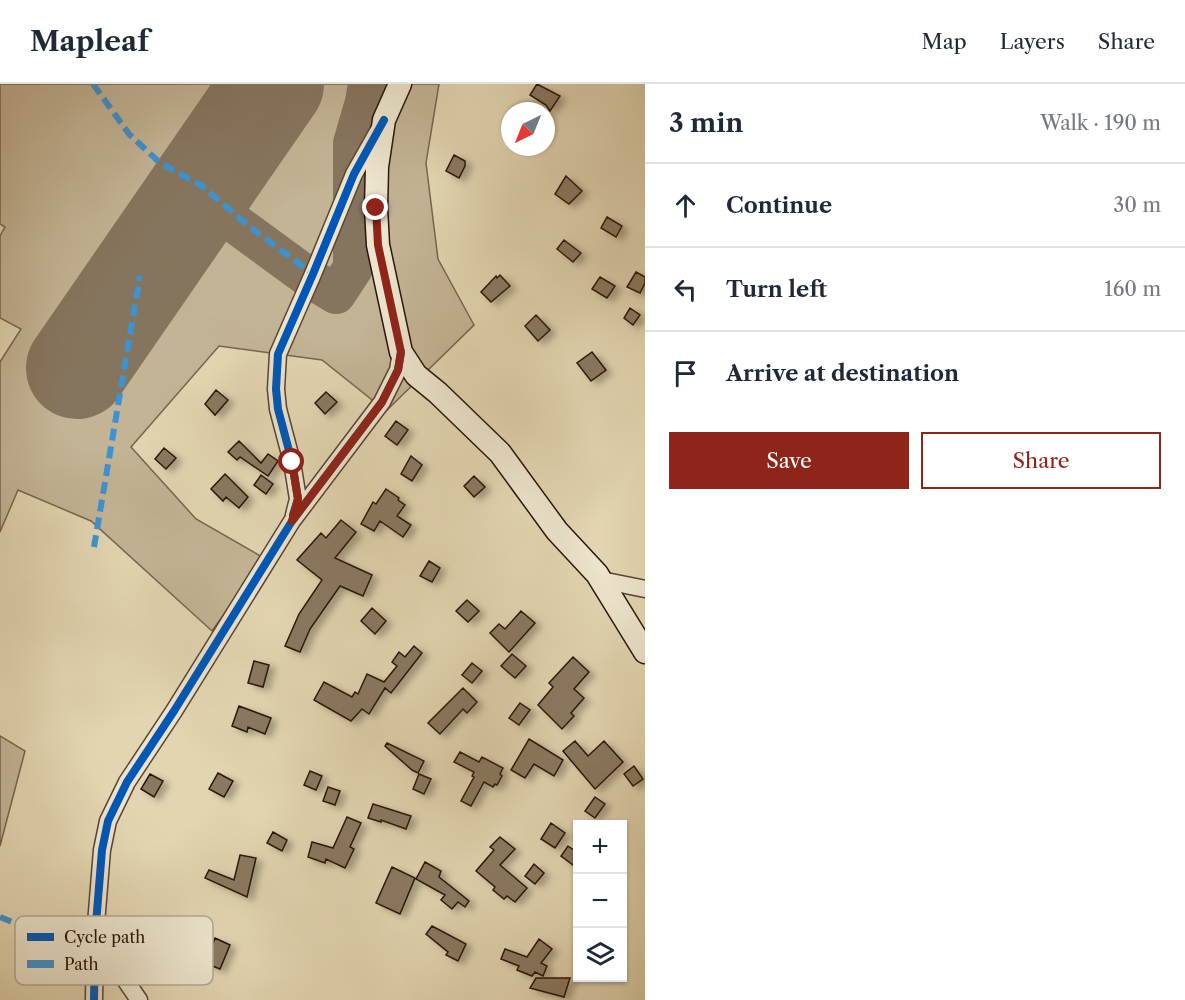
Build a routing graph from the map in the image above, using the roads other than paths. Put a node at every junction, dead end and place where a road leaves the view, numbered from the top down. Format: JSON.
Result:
{"nodes":[{"id":1,"x":400,"y":84,"type":"edge"},
{"id":2,"x":384,"y":120,"type":"junction"},
{"id":3,"x":401,"y":352,"type":"junction"},
{"id":4,"x":292,"y":521,"type":"junction"},
{"id":5,"x":601,"y":580,"type":"junction"},
{"id":6,"x":645,"y":589,"type":"edge"},
{"id":7,"x":645,"y":652,"type":"edge"},
{"id":8,"x":97,"y":916,"type":"edge"},
{"id":9,"x":94,"y":985,"type":"edge"},
{"id":10,"x":129,"y":985,"type":"edge"},
{"id":11,"x":94,"y":1000,"type":"edge"},
{"id":12,"x":139,"y":1000,"type":"edge"}],
"edges":[{"from":1,"to":2,"type":"main road"},
{"from":2,"to":3,"type":"main road"},
{"from":2,"to":4,"type":"street"},
{"from":3,"to":4,"type":"street"},
{"from":3,"to":5,"type":"main road"},
{"from":4,"to":8,"type":"street"},
{"from":5,"to":6,"type":"street"},
{"from":5,"to":7,"type":"main road"},
{"from":9,"to":11,"type":"street"},
{"from":10,"to":12,"type":"street"}]}
